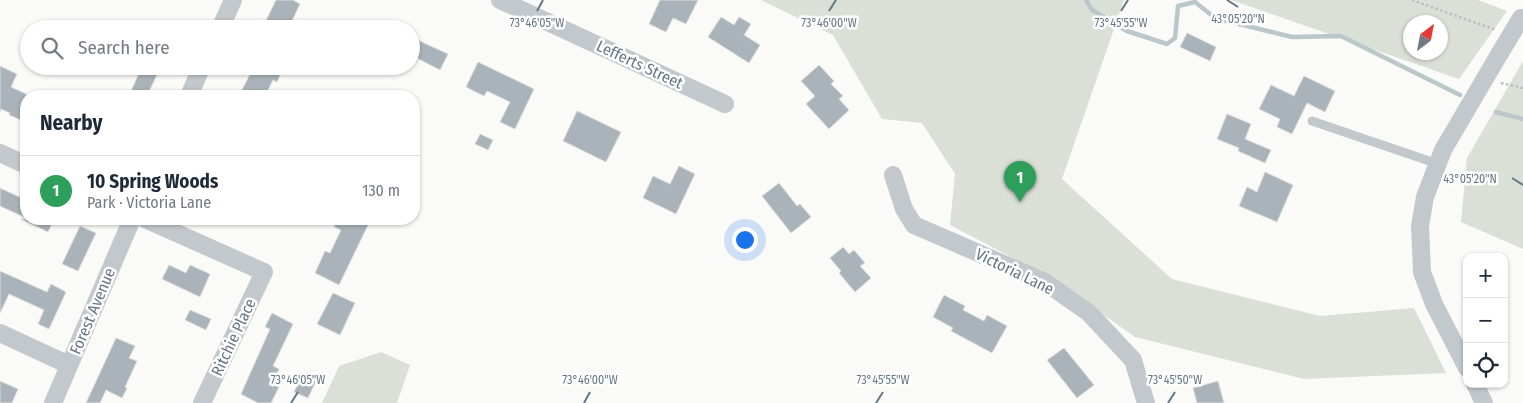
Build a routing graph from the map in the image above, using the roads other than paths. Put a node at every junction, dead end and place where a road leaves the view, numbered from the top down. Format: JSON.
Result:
{"nodes":[{"id":1,"x":233,"y":0,"type":"edge"},
{"id":2,"x":500,"y":0,"type":"edge"},
{"id":3,"x":1522,"y":17,"type":"edge"},
{"id":4,"x":224,"y":20,"type":"edge"},
{"id":5,"x":198,"y":75,"type":"edge"},
{"id":6,"x":192,"y":90,"type":"edge"},
{"id":7,"x":725,"y":104,"type":"dead end"},
{"id":8,"x":1312,"y":121,"type":"dead end"},
{"id":9,"x":0,"y":153,"type":"edge"},
{"id":10,"x":20,"y":162,"type":"edge"},
{"id":11,"x":1438,"y":164,"type":"junction"},
{"id":12,"x":893,"y":175,"type":"dead end"},
{"id":13,"x":129,"y":225,"type":"edge"},
{"id":14,"x":158,"y":225,"type":"edge"},
{"id":15,"x":0,"y":333,"type":"edge"},
{"id":16,"x":1463,"y":360,"type":"edge"},
{"id":17,"x":69,"y":365,"type":"junction"},
{"id":18,"x":1477,"y":388,"type":"edge"},
{"id":19,"x":53,"y":403,"type":"edge"},
{"id":20,"x":202,"y":403,"type":"edge"},
{"id":21,"x":1146,"y":403,"type":"edge"},
{"id":22,"x":1484,"y":403,"type":"edge"}],
"edges":[{"from":1,"to":4,"type":"street"},
{"from":2,"to":7,"type":"street","name":"Lefferts Street"},
{"from":3,"to":11,"type":"street","bridge":true},
{"from":5,"to":6,"type":"street"},
{"from":8,"to":11,"type":"lane"},
{"from":9,"to":10,"type":"street"},
{"from":11,"to":16,"type":"street"},
{"from":12,"to":21,"type":"street","name":"Victoria Lane"},
{"from":13,"to":17,"type":"street","name":"Forest Avenue"},
{"from":14,"to":20,"type":"street","name":"Ritchie Place"},
{"from":15,"to":17,"type":"street"},
{"from":17,"to":19,"type":"street","name":"Forest Avenue"},
{"from":18,"to":22,"type":"street"}]}
